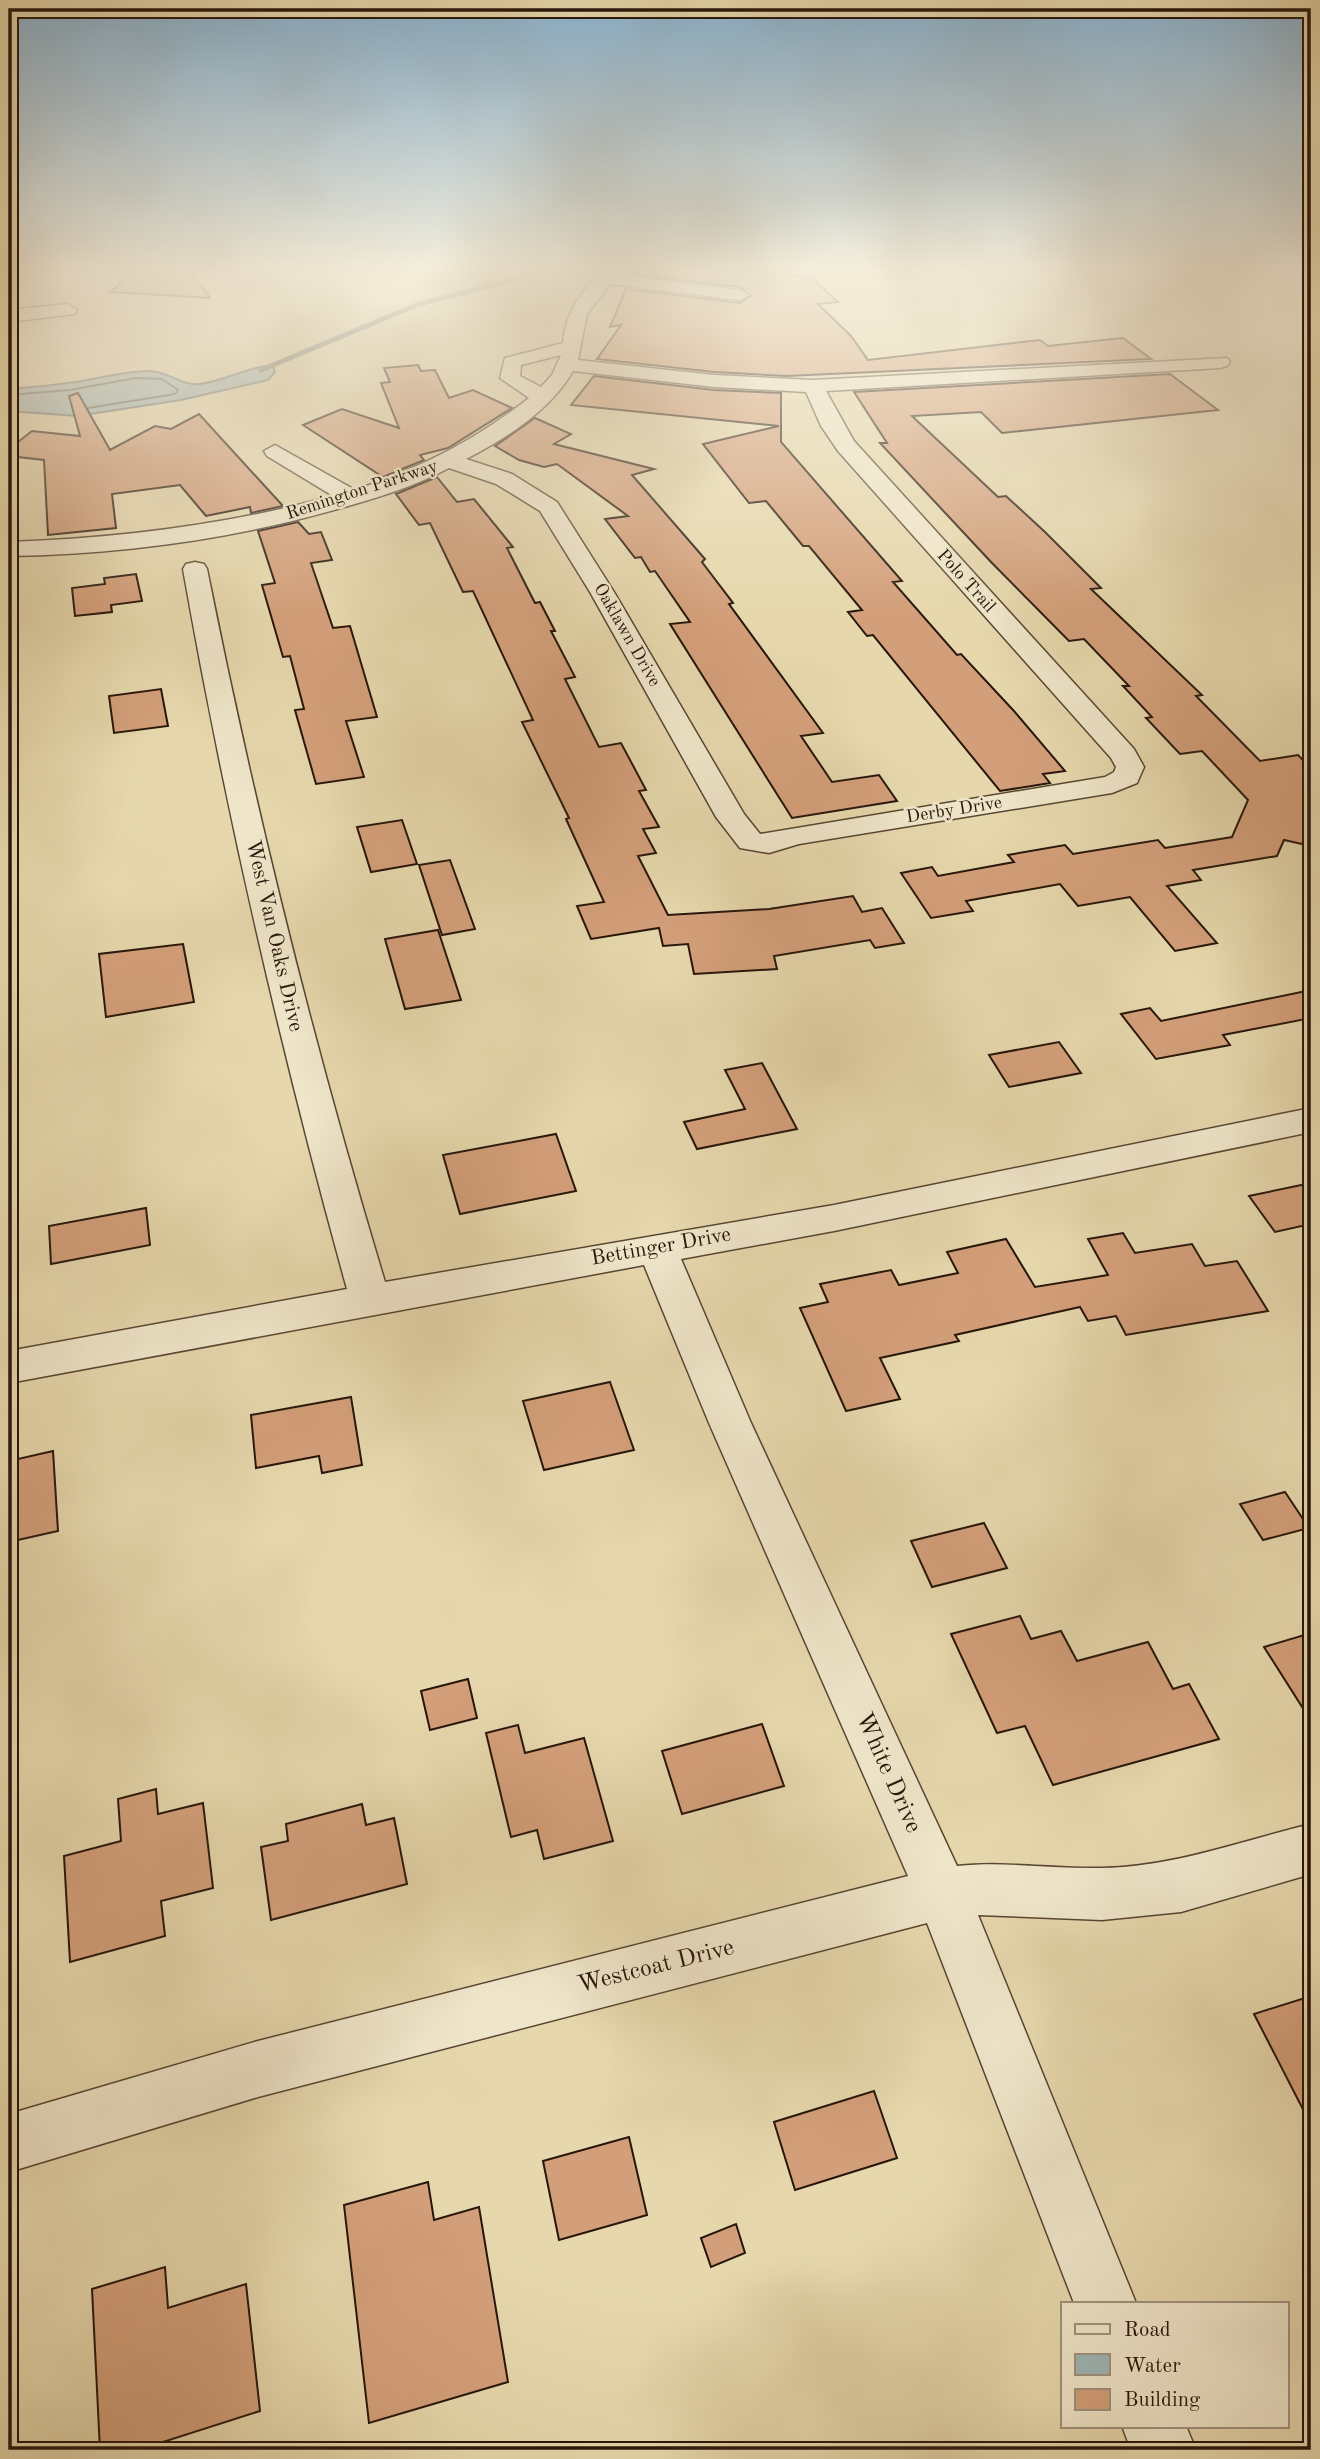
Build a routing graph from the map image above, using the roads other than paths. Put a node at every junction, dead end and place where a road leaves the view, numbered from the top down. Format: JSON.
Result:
{"nodes":[{"id":1,"x":518,"y":383,"type":"edge"},
{"id":2,"x":552,"y":383,"type":"edge"},
{"id":3,"x":749,"y":383,"type":"edge"},
{"id":4,"x":868,"y":383,"type":"edge"},
{"id":5,"x":813,"y":386,"type":"junction"},
{"id":6,"x":543,"y":397,"type":"junction"},
{"id":7,"x":275,"y":451,"type":"dead end"},
{"id":8,"x":450,"y":461,"type":"junction"},
{"id":9,"x":351,"y":497,"type":"junction"},
{"id":10,"x":9,"y":549,"type":"edge"},
{"id":11,"x":195,"y":569,"type":"dead end"},
{"id":12,"x":1130,"y":767,"type":"joint"},
{"id":13,"x":769,"y":844,"type":"joint"},
{"id":14,"x":1311,"y":1120,"type":"edge"},
{"id":15,"x":657,"y":1248,"type":"junction"},
{"id":16,"x":370,"y":1299,"type":"junction"},
{"id":17,"x":9,"y":1367,"type":"edge"},
{"id":18,"x":1311,"y":1849,"type":"edge"},
{"id":19,"x":942,"y":1893,"type":"junction"},
{"id":20,"x":9,"y":2143,"type":"edge"},
{"id":21,"x":1105,"y":2302,"type":"edge"},
{"id":22,"x":1155,"y":2428,"type":"edge"},
{"id":23,"x":1163,"y":2450,"type":"edge"}],
"edges":[{"from":1,"to":6,"type":"street"},
{"from":2,"to":6,"type":"street","name":"Remington Parkway"},
{"from":3,"to":5,"type":"street"},
{"from":4,"to":5,"type":"street"},
{"from":5,"to":12,"type":"street","name":"Polo Trail"},
{"from":6,"to":8,"type":"street","name":"Remington Parkway"},
{"from":7,"to":9,"type":"street"},
{"from":8,"to":9,"type":"street","name":"Remington Parkway"},
{"from":8,"to":13,"type":"street","name":"Oaklawn Drive"},
{"from":9,"to":10,"type":"street","name":"Remington Parkway"},
{"from":11,"to":16,"type":"street","name":"West Van Oaks Drive"},
{"from":12,"to":13,"type":"street","name":"Derby Drive"},
{"from":14,"to":15,"type":"street","name":"Bettinger Drive"},
{"from":15,"to":16,"type":"street","name":"Bettinger Drive"},
{"from":15,"to":19,"type":"street","name":"White Drive"},
{"from":16,"to":17,"type":"street","name":"Bettinger Drive"},
{"from":18,"to":19,"type":"street","name":"Westcoat Drive"},
{"from":19,"to":20,"type":"street","name":"Westcoat Drive"},
{"from":19,"to":21,"type":"street","name":"White Drive"},
{"from":22,"to":23,"type":"street"}]}
